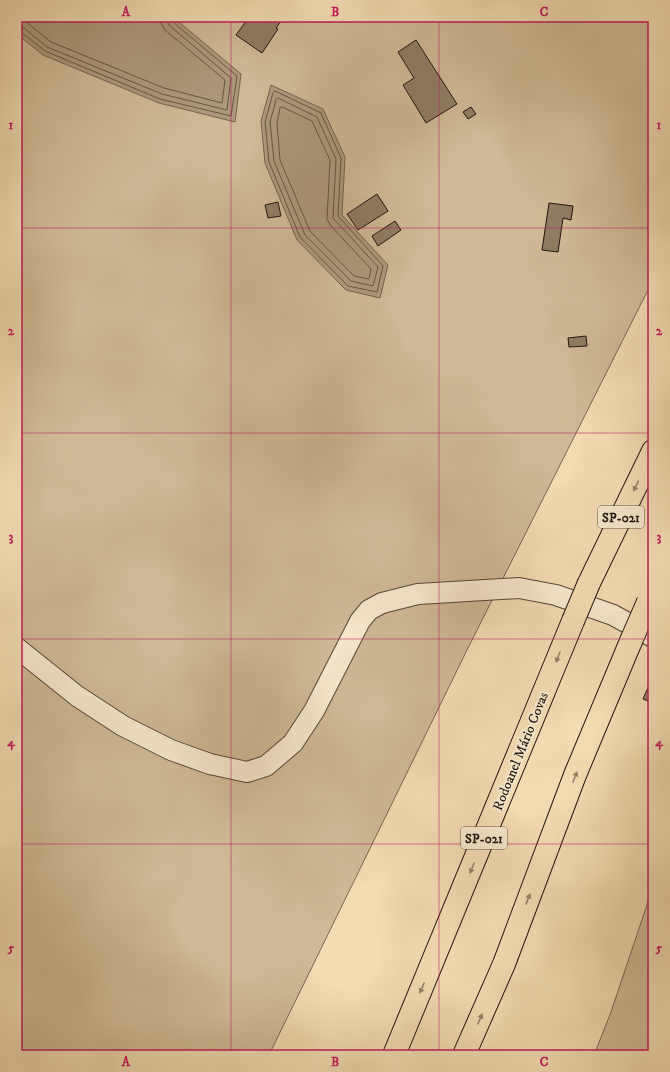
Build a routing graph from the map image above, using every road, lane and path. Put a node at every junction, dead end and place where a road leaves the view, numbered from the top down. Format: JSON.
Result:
{"nodes":[{"id":1,"x":653,"y":451,"type":"edge"},
{"id":2,"x":651,"y":597,"type":"edge"},
{"id":3,"x":653,"y":637,"type":"edge"},
{"id":4,"x":17,"y":648,"type":"edge"},
{"id":5,"x":394,"y":1055,"type":"edge"},
{"id":6,"x":464,"y":1055,"type":"edge"}],
"edges":[{"from":1,"to":5,"type":"highway","name":"Rodoanel Mário Covas","number":"SP-021","one_way":true,"bridge":true},
{"from":6,"to":2,"type":"highway","one_way":true,"bridge":true},
{"from":3,"to":4,"type":"street"}]}
